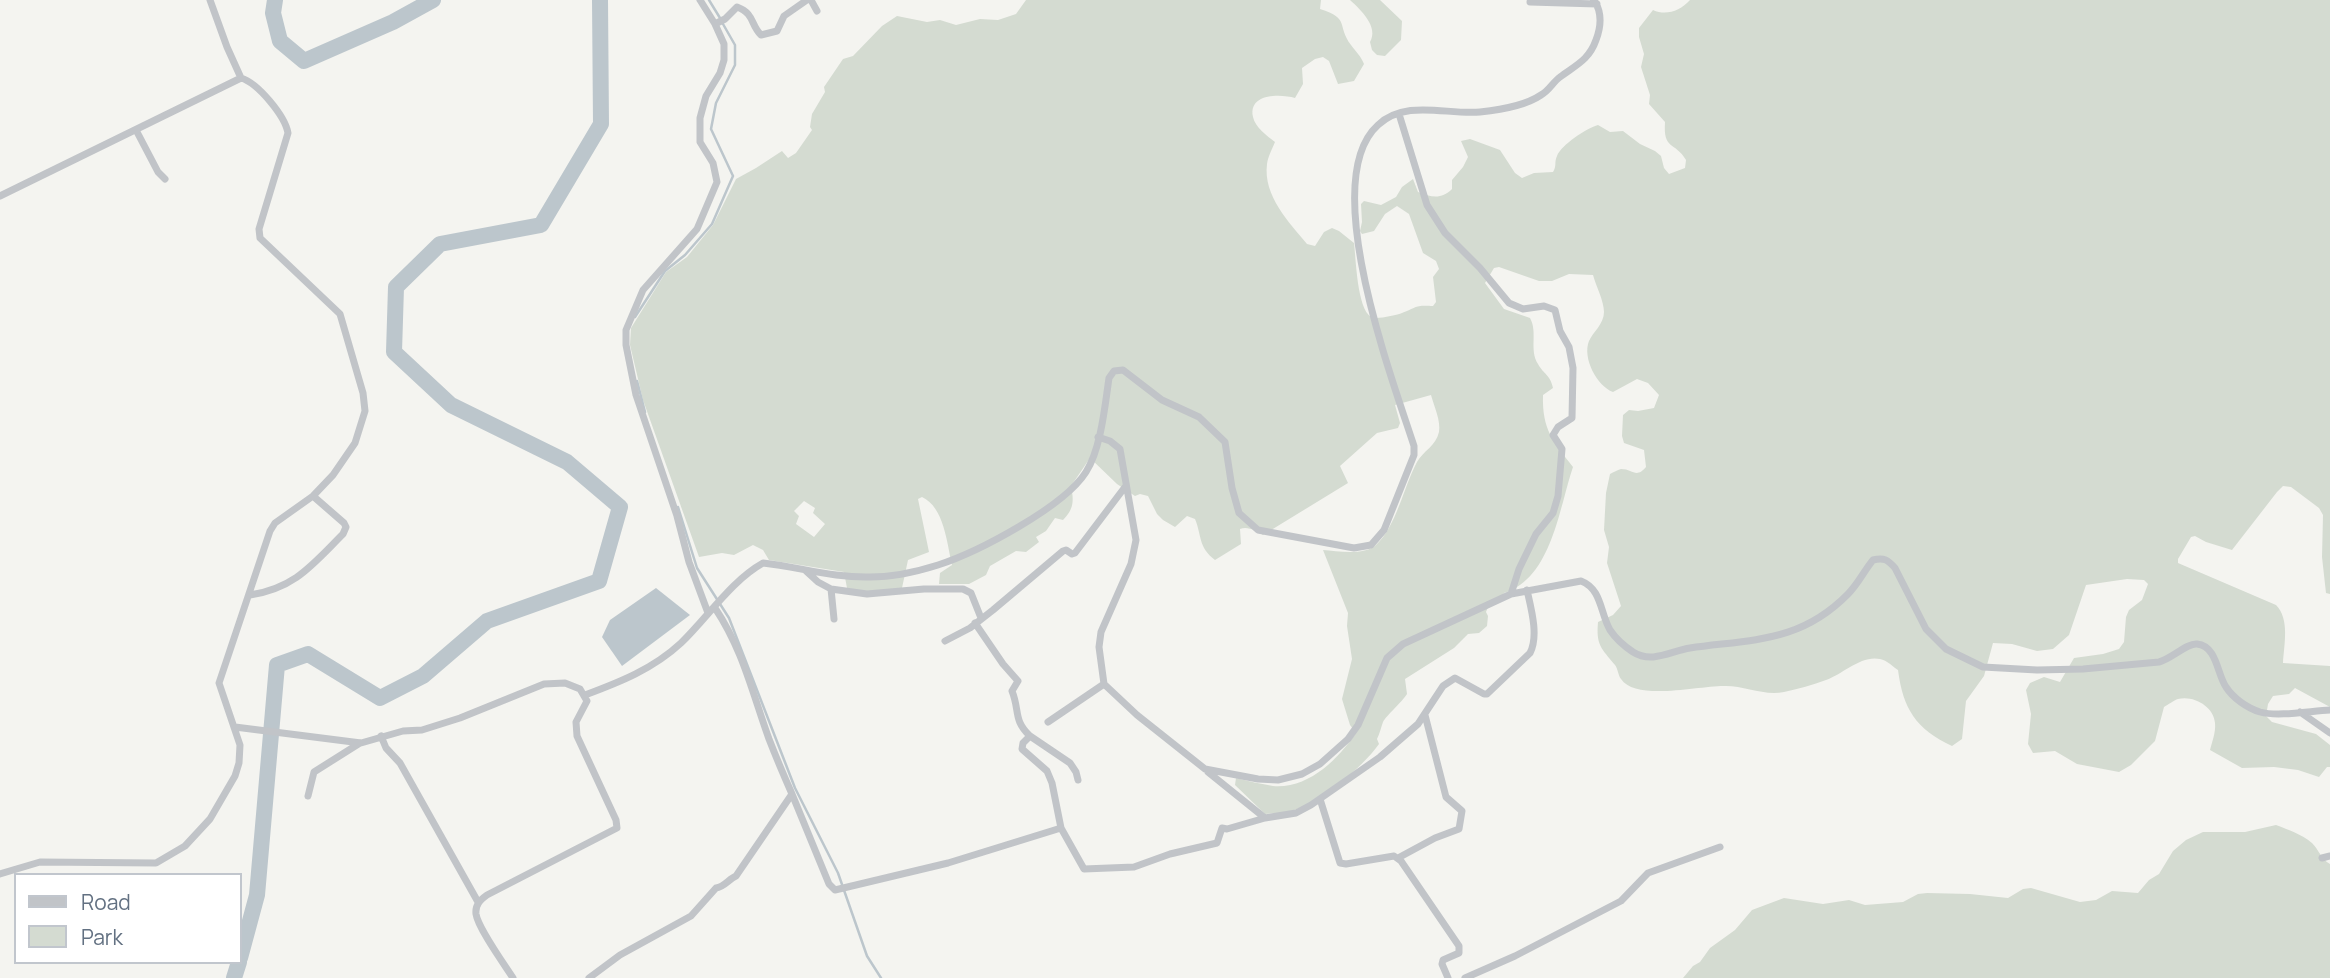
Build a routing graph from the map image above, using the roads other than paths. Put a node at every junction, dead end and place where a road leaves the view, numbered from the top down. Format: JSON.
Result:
{"nodes":[{"id":1,"x":210,"y":0,"type":"edge"},
{"id":2,"x":700,"y":0,"type":"edge"},
{"id":3,"x":809,"y":0,"type":"edge"},
{"id":4,"x":1530,"y":2,"type":"dead end"},
{"id":5,"x":1595,"y":2,"type":"edge"},
{"id":6,"x":817,"y":11,"type":"dead end"},
{"id":7,"x":719,"y":22,"type":"junction"},
{"id":8,"x":241,"y":78,"type":"junction"},
{"id":9,"x":1399,"y":114,"type":"junction"},
{"id":10,"x":136,"y":130,"type":"junction"},
{"id":11,"x":165,"y":179,"type":"dead end"},
{"id":12,"x":0,"y":196,"type":"edge"},
{"id":13,"x":1098,"y":437,"type":"junction"},
{"id":14,"x":1125,"y":487,"type":"junction"},
{"id":15,"x":313,"y":496,"type":"junction"},
{"id":16,"x":806,"y":571,"type":"junction"},
{"id":17,"x":831,"y":589,"type":"junction"},
{"id":18,"x":1527,"y":590,"type":"junction"},
{"id":19,"x":1511,"y":594,"type":"junction"},
{"id":20,"x":250,"y":595,"type":"junction"},
{"id":21,"x":713,"y":609,"type":"junction"},
{"id":22,"x":834,"y":619,"type":"dead end"},
{"id":23,"x":978,"y":621,"type":"junction"},
{"id":24,"x":945,"y":641,"type":"dead end"},
{"id":25,"x":1104,"y":684,"type":"junction"},
{"id":26,"x":585,"y":695,"type":"junction"},
{"id":27,"x":2330,"y":710,"type":"edge"},
{"id":28,"x":2300,"y":711,"type":"junction"},
{"id":29,"x":1425,"y":715,"type":"junction"},
{"id":30,"x":1048,"y":722,"type":"dead end"},
{"id":31,"x":235,"y":727,"type":"junction"},
{"id":32,"x":2330,"y":733,"type":"edge"},
{"id":33,"x":1030,"y":736,"type":"junction"},
{"id":34,"x":381,"y":737,"type":"junction"},
{"id":35,"x":361,"y":743,"type":"junction"},
{"id":36,"x":1205,"y":769,"type":"junction"},
{"id":37,"x":1078,"y":780,"type":"dead end"},
{"id":38,"x":792,"y":794,"type":"junction"},
{"id":39,"x":308,"y":796,"type":"dead end"},
{"id":40,"x":1320,"y":799,"type":"junction"},
{"id":41,"x":1265,"y":818,"type":"junction"},
{"id":42,"x":1061,"y":828,"type":"junction"},
{"id":43,"x":1720,"y":847,"type":"dead end"},
{"id":44,"x":1398,"y":858,"type":"junction"},
{"id":45,"x":0,"y":874,"type":"edge"},
{"id":46,"x":478,"y":902,"type":"junction"},
{"id":47,"x":513,"y":978,"type":"edge"},
{"id":48,"x":589,"y":978,"type":"edge"},
{"id":49,"x":1448,"y":978,"type":"edge"},
{"id":50,"x":1465,"y":978,"type":"edge"}],
"edges":[{"from":1,"to":8,"type":"street"},
{"from":2,"to":7,"type":"street"},
{"from":3,"to":6,"type":"street"},
{"from":3,"to":7,"type":"street"},
{"from":4,"to":5,"type":"street"},
{"from":5,"to":9,"type":"street"},
{"from":7,"to":21,"type":"street"},
{"from":8,"to":10,"type":"street"},
{"from":8,"to":15,"type":"street"},
{"from":9,"to":13,"type":"street"},
{"from":9,"to":19,"type":"street"},
{"from":10,"to":11,"type":"street"},
{"from":10,"to":12,"type":"street"},
{"from":13,"to":14,"type":"street"},
{"from":13,"to":16,"type":"street"},
{"from":14,"to":23,"type":"street"},
{"from":14,"to":25,"type":"street"},
{"from":15,"to":20,"type":"street"},
{"from":15,"to":20,"type":"street"},
{"from":16,"to":17,"type":"street"},
{"from":16,"to":21,"type":"street"},
{"from":17,"to":22,"type":"street"},
{"from":17,"to":23,"type":"street"},
{"from":18,"to":19,"type":"street"},
{"from":18,"to":28,"type":"street"},
{"from":18,"to":29,"type":"street"},
{"from":19,"to":36,"type":"street"},
{"from":20,"to":31,"type":"street"},
{"from":21,"to":26,"type":"street"},
{"from":21,"to":38,"type":"street"},
{"from":23,"to":24,"type":"street"},
{"from":23,"to":33,"type":"street"},
{"from":25,"to":30,"type":"street"},
{"from":25,"to":36,"type":"street"},
{"from":26,"to":34,"type":"street"},
{"from":26,"to":46,"type":"street"},
{"from":27,"to":28,"type":"street"},
{"from":28,"to":32,"type":"street"},
{"from":29,"to":40,"type":"street"},
{"from":29,"to":44,"type":"street"},
{"from":31,"to":35,"type":"street"},
{"from":31,"to":45,"type":"street"},
{"from":33,"to":37,"type":"street"},
{"from":33,"to":42,"type":"street"},
{"from":34,"to":35,"type":"street"},
{"from":34,"to":46,"type":"street"},
{"from":35,"to":39,"type":"street"},
{"from":36,"to":41,"type":"street"},
{"from":38,"to":42,"type":"street"},
{"from":38,"to":48,"type":"street"},
{"from":40,"to":41,"type":"street"},
{"from":40,"to":44,"type":"street"},
{"from":41,"to":42,"type":"street"},
{"from":43,"to":50,"type":"street"},
{"from":44,"to":49,"type":"street"},
{"from":46,"to":47,"type":"street"}]}
